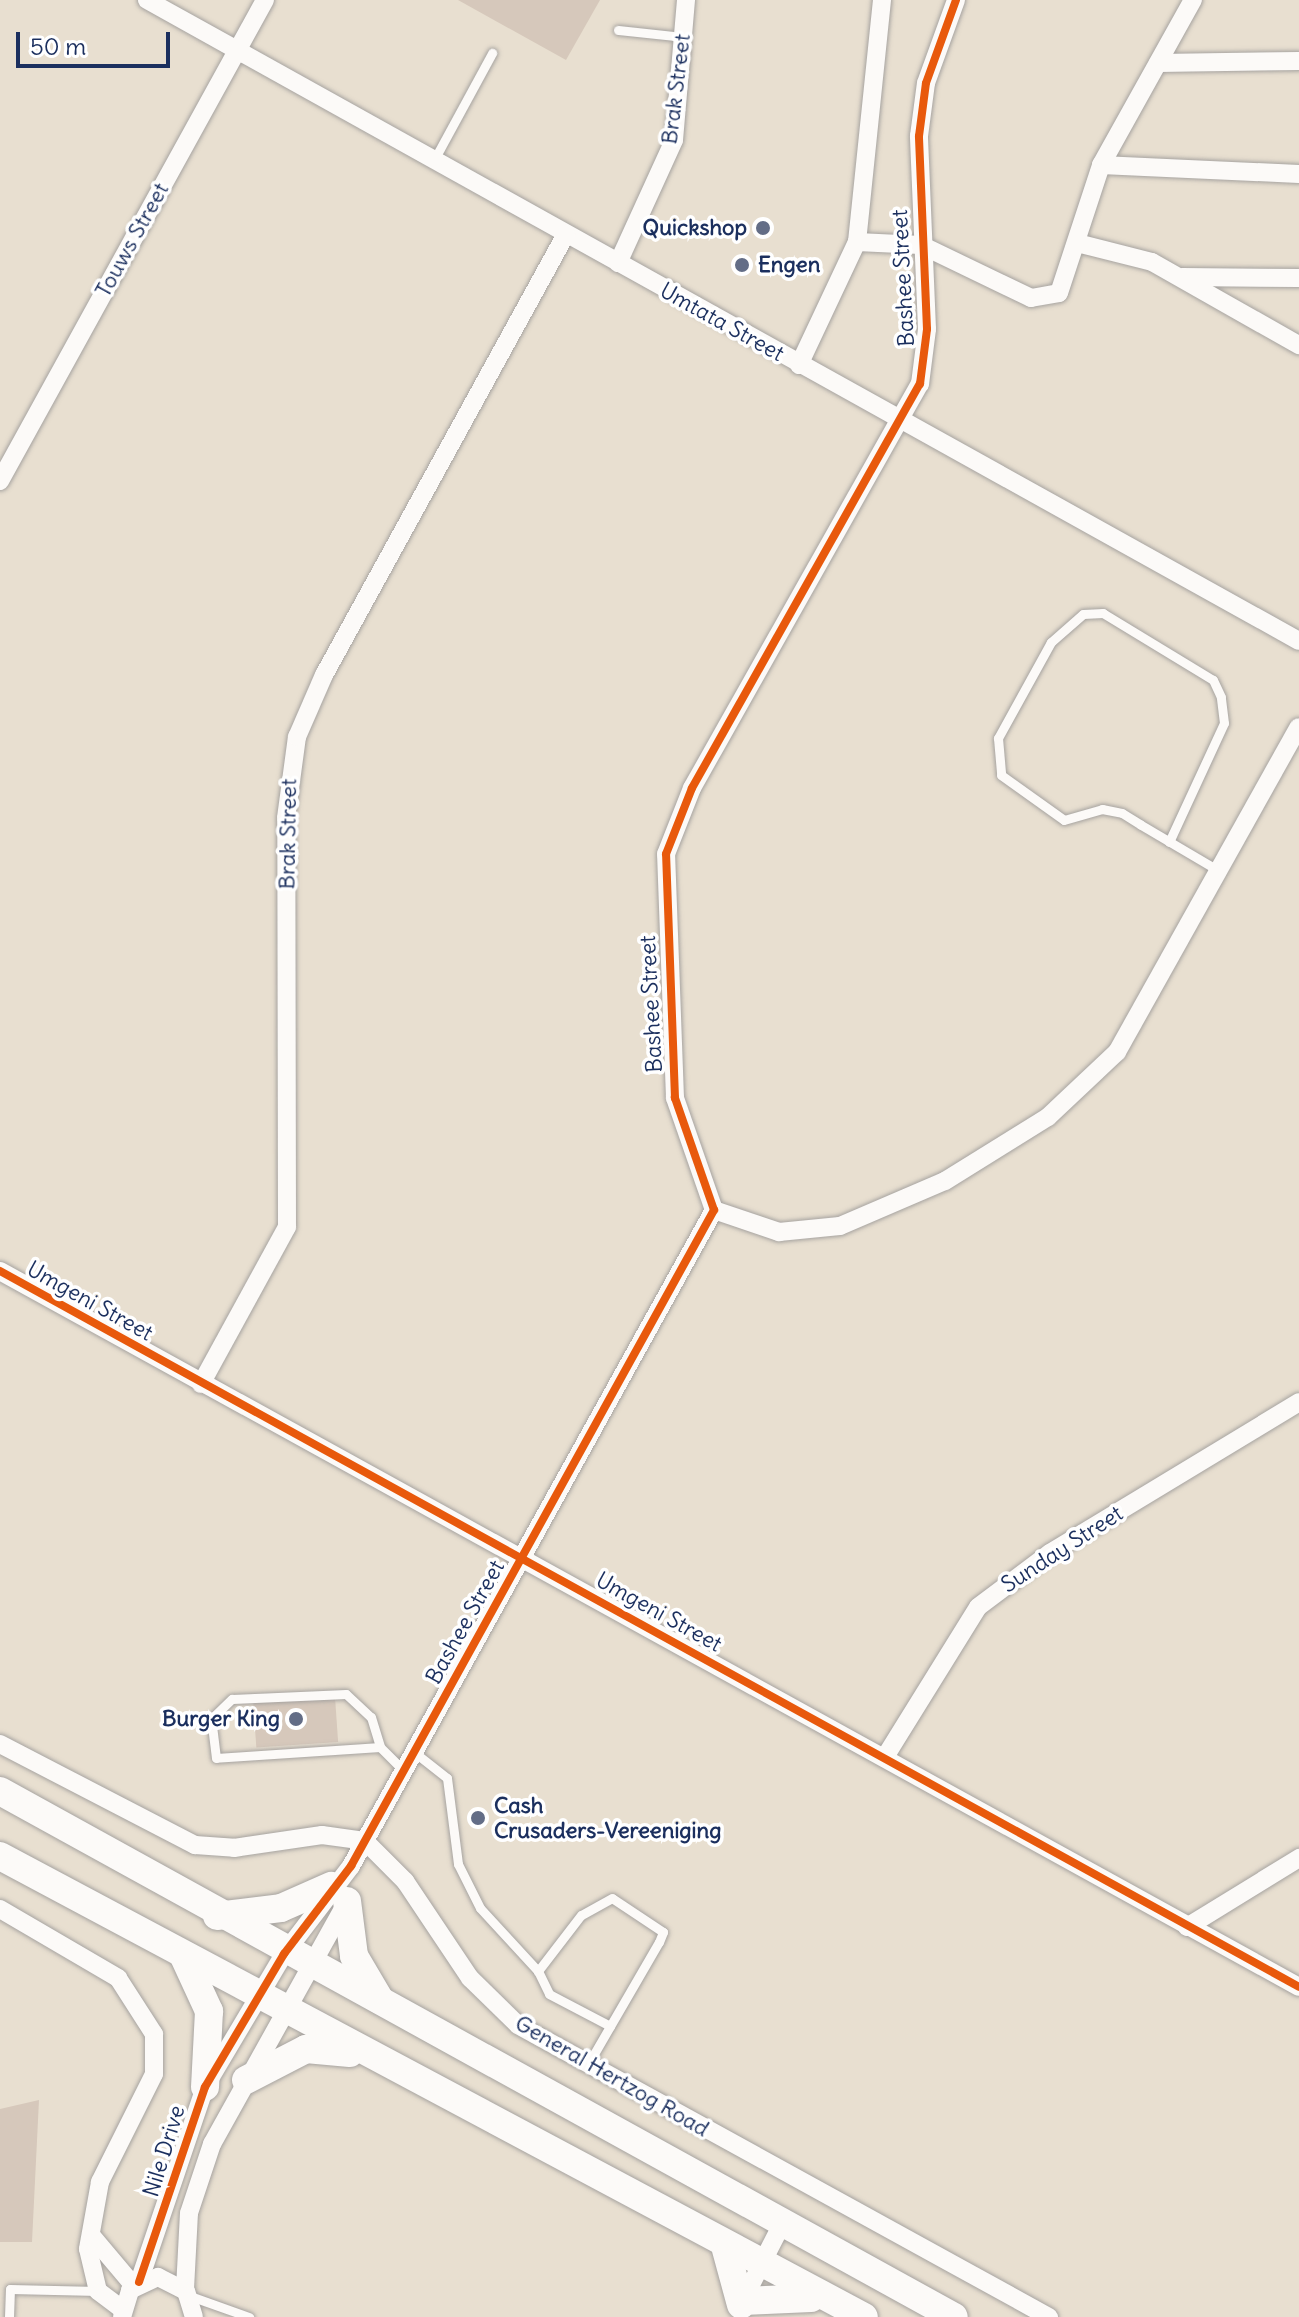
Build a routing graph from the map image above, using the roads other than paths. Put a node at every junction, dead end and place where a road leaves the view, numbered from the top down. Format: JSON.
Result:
{"nodes":[{"id":1,"x":147,"y":0,"type":"edge"},
{"id":2,"x":265,"y":0,"type":"edge"},
{"id":3,"x":686,"y":0,"type":"edge"},
{"id":4,"x":882,"y":0,"type":"edge"},
{"id":5,"x":956,"y":0,"type":"edge"},
{"id":6,"x":1193,"y":0,"type":"edge"},
{"id":7,"x":618,"y":30,"type":"dead end"},
{"id":8,"x":683,"y":37,"type":"junction"},
{"id":9,"x":237,"y":50,"type":"junction"},
{"id":10,"x":492,"y":53,"type":"dead end"},
{"id":11,"x":1299,"y":61,"type":"edge"},
{"id":12,"x":1158,"y":63,"type":"junction"},
{"id":13,"x":434,"y":160,"type":"junction"},
{"id":14,"x":1101,"y":165,"type":"junction"},
{"id":15,"x":1299,"y":174,"type":"edge"},
{"id":16,"x":566,"y":234,"type":"junction"},
{"id":17,"x":857,"y":242,"type":"junction"},
{"id":18,"x":1077,"y":243,"type":"junction"},
{"id":19,"x":921,"y":245,"type":"junction"},
{"id":20,"x":618,"y":263,"type":"junction"},
{"id":21,"x":1179,"y":277,"type":"junction"},
{"id":22,"x":1299,"y":278,"type":"edge"},
{"id":23,"x":1299,"y":345,"type":"edge"},
{"id":24,"x":799,"y":365,"type":"junction"},
{"id":25,"x":901,"y":422,"type":"junction"},
{"id":26,"x":0,"y":481,"type":"edge"},
{"id":27,"x":1299,"y":641,"type":"edge"},
{"id":28,"x":1299,"y":727,"type":"edge"},
{"id":29,"x":1169,"y":842,"type":"junction"},
{"id":30,"x":1220,"y":871,"type":"junction"},
{"id":31,"x":714,"y":1210,"type":"junction"},
{"id":32,"x":0,"y":1271,"type":"edge"},
{"id":33,"x":201,"y":1384,"type":"junction"},
{"id":34,"x":1299,"y":1402,"type":"edge"},
{"id":35,"x":522,"y":1557,"type":"junction"},
{"id":36,"x":0,"y":1744,"type":"edge"},
{"id":37,"x":380,"y":1747,"type":"junction"},
{"id":38,"x":414,"y":1752,"type":"junction"},
{"id":39,"x":885,"y":1757,"type":"junction"},
{"id":40,"x":404,"y":1771,"type":"junction"},
{"id":41,"x":0,"y":1791,"type":"edge"},
{"id":42,"x":365,"y":1841,"type":"junction"},
{"id":43,"x":0,"y":1856,"type":"edge"},
{"id":44,"x":1299,"y":1858,"type":"edge"},
{"id":45,"x":339,"y":1894,"type":"junction"},
{"id":46,"x":0,"y":1909,"type":"edge"},
{"id":47,"x":217,"y":1916,"type":"junction"},
{"id":48,"x":1187,"y":1927,"type":"junction"},
{"id":49,"x":284,"y":1954,"type":"junction"},
{"id":50,"x":184,"y":1957,"type":"junction"},
{"id":51,"x":310,"y":1967,"type":"junction"},
{"id":52,"x":538,"y":1971,"type":"junction"},
{"id":53,"x":1299,"y":1987,"type":"edge"},
{"id":54,"x":261,"y":1997,"type":"junction"},
{"id":55,"x":385,"y":2006,"type":"junction"},
{"id":56,"x":286,"y":2011,"type":"junction"},
{"id":57,"x":610,"y":2026,"type":"junction"},
{"id":58,"x":371,"y":2057,"type":"junction"},
{"id":59,"x":587,"y":2066,"type":"junction"},
{"id":60,"x":246,"y":2080,"type":"junction"},
{"id":61,"x":205,"y":2087,"type":"junction"},
{"id":62,"x":781,"y":2226,"type":"junction"},
{"id":63,"x":91,"y":2235,"type":"junction"},
{"id":64,"x":725,"y":2246,"type":"junction"},
{"id":65,"x":760,"y":2267,"type":"junction"},
{"id":66,"x":136,"y":2284,"type":"junction"},
{"id":67,"x":5,"y":2289,"type":"edge"},
{"id":68,"x":98,"y":2291,"type":"junction"},
{"id":69,"x":187,"y":2292,"type":"junction"},
{"id":70,"x":824,"y":2298,"type":"junction"},
{"id":71,"x":740,"y":2308,"type":"edge"},
{"id":72,"x":122,"y":2313,"type":"edge"},
{"id":73,"x":9,"y":2317,"type":"edge"},
{"id":74,"x":194,"y":2317,"type":"edge"},
{"id":75,"x":249,"y":2317,"type":"edge"},
{"id":76,"x":864,"y":2317,"type":"edge"},
{"id":77,"x":954,"y":2317,"type":"edge"},
{"id":78,"x":1049,"y":2317,"type":"edge"}],
"edges":[{"from":1,"to":9,"type":"street","name":"Umtata Street"},
{"from":2,"to":9,"type":"street","name":"Touws Street"},
{"from":3,"to":8,"type":"street","name":"Brak Street"},
{"from":4,"to":17,"type":"street","name":"Bashee Street"},
{"from":5,"to":19,"type":"street","name":"Bashee Street"},
{"from":6,"to":12,"type":"street"},
{"from":7,"to":8,"type":"lane"},
{"from":8,"to":20,"type":"street","name":"Brak Street"},
{"from":9,"to":13,"type":"street","name":"Umtata Street"},
{"from":9,"to":26,"type":"street","name":"Touws Street"},
{"from":10,"to":13,"type":"lane"},
{"from":11,"to":12,"type":"street"},
{"from":12,"to":14,"type":"street"},
{"from":13,"to":16,"type":"street","name":"Umtata Street"},
{"from":14,"to":15,"type":"street"},
{"from":14,"to":18,"type":"street"},
{"from":16,"to":20,"type":"street","name":"Umtata Street"},
{"from":16,"to":33,"type":"street","name":"Brak Street"},
{"from":17,"to":19,"type":"street"},
{"from":17,"to":24,"type":"street","name":"Bashee Street"},
{"from":18,"to":19,"type":"street"},
{"from":18,"to":21,"type":"street"},
{"from":19,"to":25,"type":"street","name":"Bashee Street"},
{"from":20,"to":24,"type":"street","name":"Umtata Street"},
{"from":21,"to":22,"type":"street"},
{"from":21,"to":23,"type":"street"},
{"from":24,"to":25,"type":"street","name":"Umtata Street"},
{"from":25,"to":27,"type":"street","name":"Umtata Street"},
{"from":25,"to":31,"type":"street","name":"Bashee Street"},
{"from":28,"to":30,"type":"street"},
{"from":29,"to":29,"type":"lane"},
{"from":29,"to":30,"type":"lane"},
{"from":30,"to":31,"type":"street"},
{"from":31,"to":35,"type":"street","name":"Bashee Street"},
{"from":32,"to":33,"type":"street","name":"Umgeni Street"},
{"from":33,"to":35,"type":"street","name":"Umgeni Street"},
{"from":34,"to":39,"type":"street","name":"Sunday Street"},
{"from":35,"to":38,"type":"street","name":"Bashee Street"},
{"from":35,"to":39,"type":"street","name":"Umgeni Street"},
{"from":36,"to":42,"type":"street"},
{"from":37,"to":37,"type":"lane"},
{"from":37,"to":40,"type":"lane"},
{"from":38,"to":40,"type":"street","name":"Bashee Street"},
{"from":38,"to":52,"type":"lane"},
{"from":39,"to":48,"type":"street","name":"Umgeni Street"},
{"from":40,"to":42,"type":"street","name":"Bashee Street"},
{"from":41,"to":47,"type":"main road"},
{"from":42,"to":45,"type":"street","name":"Bashee Street"},
{"from":42,"to":59,"type":"street","name":"General Hertzog Road"},
{"from":43,"to":50,"type":"main road"},
{"from":44,"to":48,"type":"street"},
{"from":45,"to":47,"type":"main road"},
{"from":45,"to":49,"type":"street","name":"Bashee Street"},
{"from":45,"to":51,"type":"street","name":"Bashee Street"},
{"from":45,"to":55,"type":"main road"},
{"from":46,"to":63,"type":"street"},
{"from":47,"to":49,"type":"main road"},
{"from":48,"to":53,"type":"street","name":"Umgeni Street"},
{"from":49,"to":51,"type":"main road"},
{"from":49,"to":54,"type":"street","name":"Nile Drive"},
{"from":50,"to":54,"type":"main road"},
{"from":50,"to":61,"type":"main road"},
{"from":51,"to":55,"type":"main road"},
{"from":51,"to":56,"type":"street","name":"Nile Drive"},
{"from":52,"to":57,"type":"lane"},
{"from":52,"to":57,"type":"lane"},
{"from":54,"to":56,"type":"main road"},
{"from":54,"to":61,"type":"street","name":"Nile Drive"},
{"from":55,"to":62,"type":"main road"},
{"from":56,"to":58,"type":"main road"},
{"from":56,"to":60,"type":"street","name":"Nile Drive"},
{"from":57,"to":59,"type":"lane"},
{"from":58,"to":60,"type":"main road"},
{"from":58,"to":64,"type":"main road"},
{"from":59,"to":78,"type":"street","name":"General Hertzog Road"},
{"from":60,"to":69,"type":"street","name":"Nile Drive"},
{"from":61,"to":66,"type":"street","name":"Nile Drive"},
{"from":62,"to":65,"type":"street"},
{"from":62,"to":77,"type":"main road"},
{"from":63,"to":66,"type":"street"},
{"from":63,"to":68,"type":"street"},
{"from":64,"to":65,"type":"main road"},
{"from":64,"to":71,"type":"main road"},
{"from":65,"to":70,"type":"main road"},
{"from":65,"to":71,"type":"street"},
{"from":66,"to":69,"type":"street"},
{"from":66,"to":72,"type":"street","name":"Nile Drive"},
{"from":67,"to":68,"type":"lane"},
{"from":67,"to":73,"type":"lane"},
{"from":68,"to":72,"type":"street"},
{"from":69,"to":74,"type":"street","name":"Nile Drive"},
{"from":69,"to":75,"type":"lane"},
{"from":70,"to":71,"type":"main road"},
{"from":70,"to":76,"type":"main road"}]}
